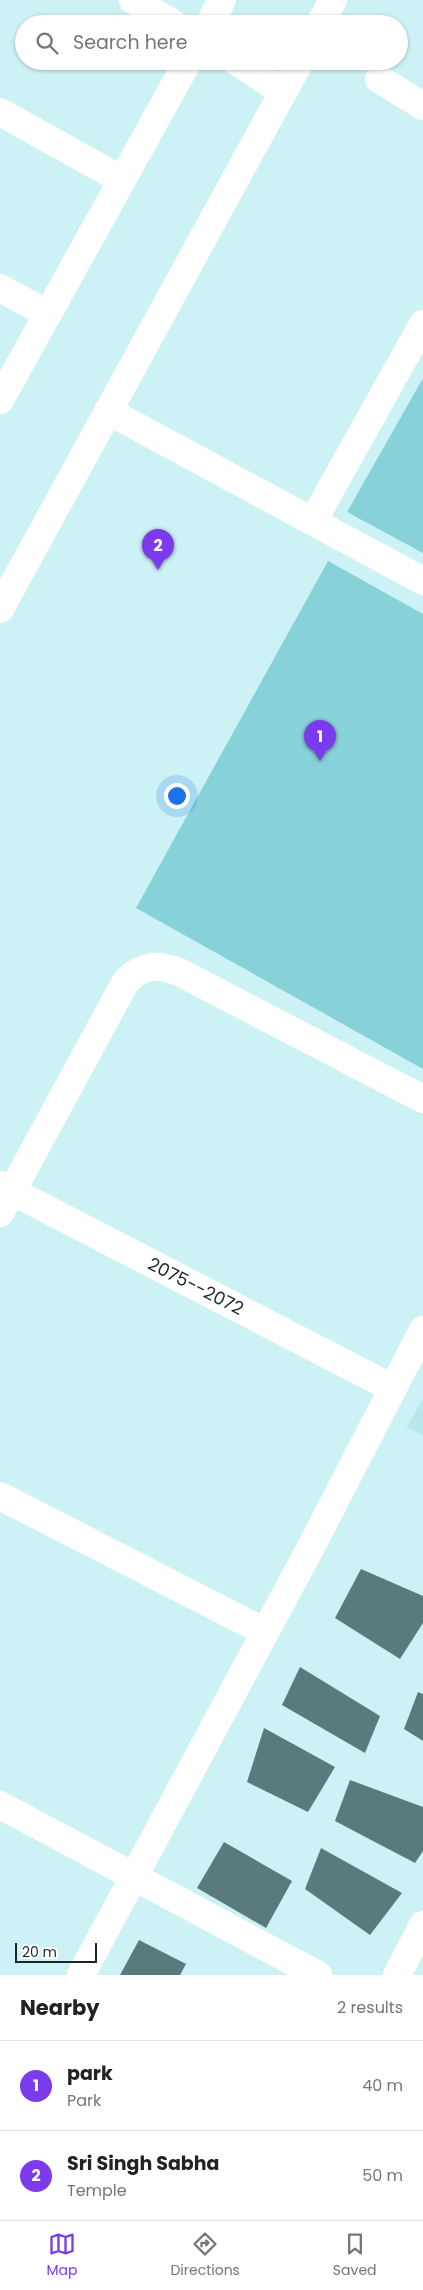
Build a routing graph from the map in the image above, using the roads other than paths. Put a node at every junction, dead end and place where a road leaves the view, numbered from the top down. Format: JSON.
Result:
{"nodes":[{"id":1,"x":133,"y":0,"type":"edge"},
{"id":2,"x":222,"y":0,"type":"edge"},
{"id":3,"x":333,"y":0,"type":"edge"},
{"id":4,"x":159,"y":15,"type":"edge"},
{"id":5,"x":214,"y":15,"type":"edge"},
{"id":6,"x":325,"y":15,"type":"edge"},
{"id":7,"x":183,"y":70,"type":"edge"},
{"id":8,"x":250,"y":70,"type":"edge"},
{"id":9,"x":295,"y":70,"type":"edge"},
{"id":10,"x":380,"y":79,"type":"dead end"},
{"id":11,"x":283,"y":92,"type":"junction"},
{"id":12,"x":423,"y":106,"type":"edge"},
{"id":13,"x":0,"y":112,"type":"edge"},
{"id":14,"x":122,"y":180,"type":"junction"},
{"id":15,"x":0,"y":288,"type":"edge"},
{"id":16,"x":48,"y":314,"type":"junction"},
{"id":17,"x":423,"y":324,"type":"edge"},
{"id":18,"x":0,"y":400,"type":"edge"},
{"id":19,"x":108,"y":411,"type":"junction"},
{"id":20,"x":313,"y":521,"type":"junction"},
{"id":21,"x":423,"y":581,"type":"edge"},
{"id":22,"x":0,"y":609,"type":"edge"},
{"id":23,"x":423,"y":1100,"type":"edge"},
{"id":24,"x":4,"y":1197,"type":"edge"},
{"id":25,"x":423,"y":1330,"type":"edge"},
{"id":26,"x":392,"y":1388,"type":"junction"},
{"id":27,"x":0,"y":1496,"type":"edge"},
{"id":28,"x":265,"y":1632,"type":"junction"},
{"id":29,"x":0,"y":1805,"type":"edge"},
{"id":30,"x":132,"y":1877,"type":"junction"},
{"id":31,"x":423,"y":1925,"type":"edge"},
{"id":32,"x":81,"y":1975,"type":"edge"},
{"id":33,"x":318,"y":1975,"type":"edge"},
{"id":34,"x":397,"y":1975,"type":"edge"}],
"edges":[{"from":1,"to":4,"type":"street"},
{"from":2,"to":5,"type":"street"},
{"from":3,"to":6,"type":"street"},
{"from":7,"to":14,"type":"street"},
{"from":8,"to":11,"type":"street"},
{"from":9,"to":11,"type":"street"},
{"from":10,"to":12,"type":"street"},
{"from":11,"to":19,"type":"street"},
{"from":13,"to":14,"type":"street"},
{"from":14,"to":16,"type":"street"},
{"from":15,"to":16,"type":"street"},
{"from":16,"to":18,"type":"street"},
{"from":17,"to":20,"type":"street"},
{"from":19,"to":20,"type":"street"},
{"from":19,"to":22,"type":"street"},
{"from":20,"to":21,"type":"street"},
{"from":23,"to":24,"type":"street"},
{"from":24,"to":26,"type":"street","name":"2075--2072"},
{"from":25,"to":26,"type":"street"},
{"from":26,"to":28,"type":"street"},
{"from":27,"to":28,"type":"street"},
{"from":28,"to":30,"type":"street"},
{"from":29,"to":30,"type":"street"},
{"from":30,"to":32,"type":"street"},
{"from":30,"to":33,"type":"street"},
{"from":31,"to":34,"type":"street"}]}
